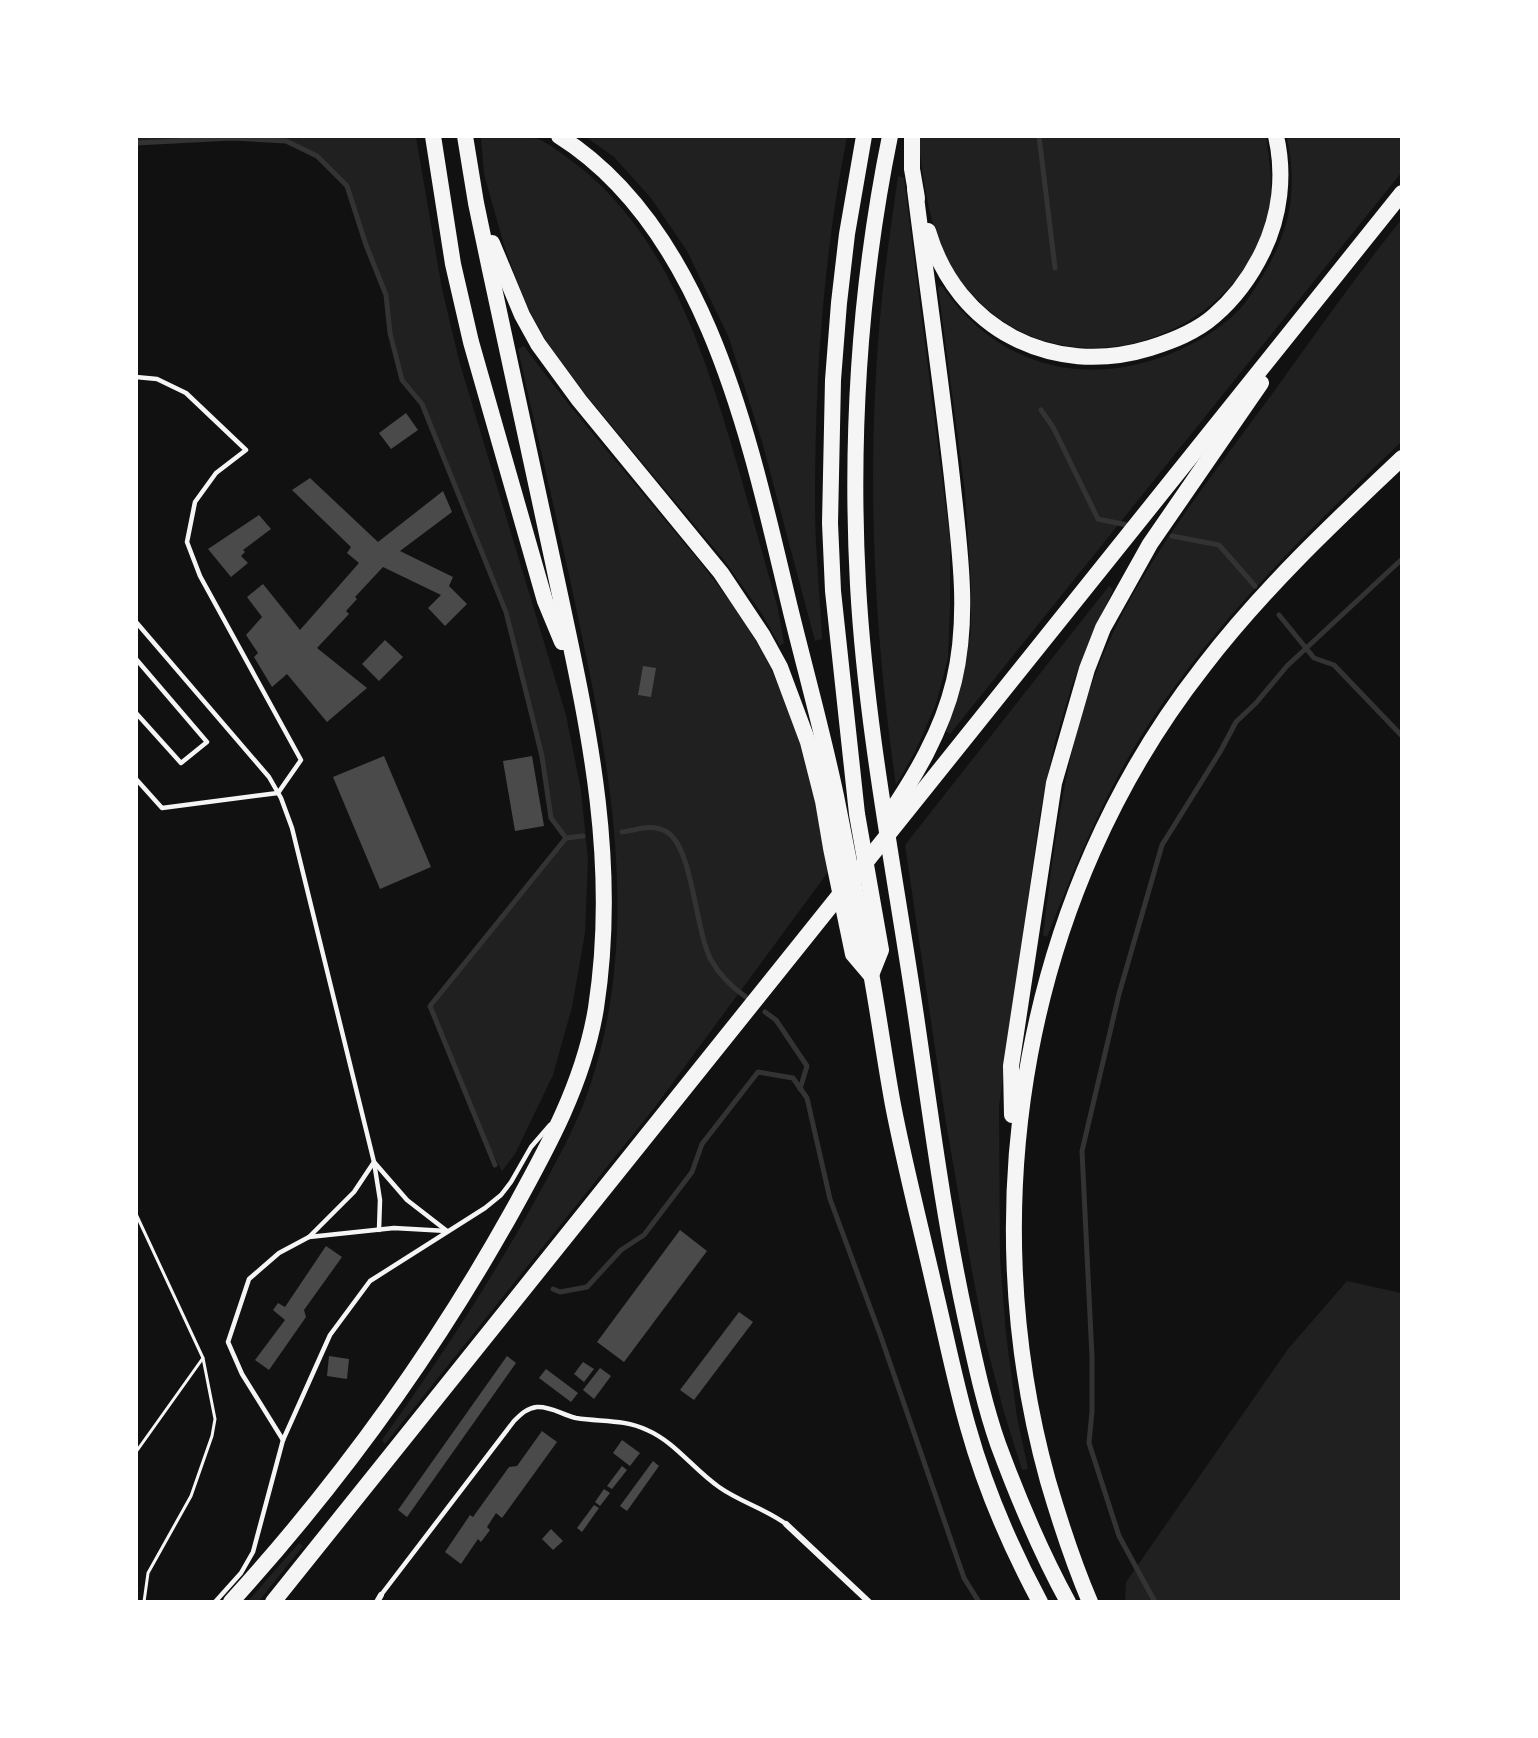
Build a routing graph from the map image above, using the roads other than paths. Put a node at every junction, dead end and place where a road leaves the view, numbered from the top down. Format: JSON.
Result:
{"nodes":[{"id":1,"x":465,"y":136,"type":"edge"},
{"id":2,"x":559,"y":136,"type":"edge"},
{"id":3,"x":864,"y":136,"type":"edge"},
{"id":4,"x":890,"y":136,"type":"edge"},
{"id":5,"x":912,"y":136,"type":"edge"},
{"id":6,"x":1276,"y":136,"type":"edge"},
{"id":7,"x":433,"y":137,"type":"edge"},
{"id":8,"x":915,"y":189,"type":"junction"},
{"id":9,"x":1401,"y":192,"type":"edge"},
{"id":10,"x":476,"y":203,"type":"junction"},
{"id":11,"x":1325,"y":286,"type":"junction"},
{"id":12,"x":136,"y":377,"type":"edge"},
{"id":13,"x":1401,"y":458,"type":"edge"},
{"id":14,"x":136,"y":622,"type":"edge"},
{"id":15,"x":136,"y":659,"type":"edge"},
{"id":16,"x":579,"y":685,"type":"junction"},
{"id":17,"x":136,"y":713,"type":"edge"},
{"id":18,"x":136,"y":779,"type":"edge"},
{"id":19,"x":279,"y":793,"type":"junction"},
{"id":20,"x":789,"y":957,"type":"junction"},
{"id":21,"x":871,"y":975,"type":"junction"},
{"id":22,"x":568,"y":1102,"type":"junction"},
{"id":23,"x":374,"y":1162,"type":"junction"},
{"id":24,"x":1015,"y":1203,"type":"junction"},
{"id":25,"x":379,"y":1230,"type":"junction"},
{"id":26,"x":447,"y":1231,"type":"junction"},
{"id":27,"x":309,"y":1237,"type":"junction"},
{"id":28,"x":283,"y":1440,"type":"junction"},
{"id":29,"x":786,"y":1524,"type":"joint"},
{"id":30,"x":379,"y":1598,"type":"edge"},
{"id":31,"x":215,"y":1602,"type":"edge"},
{"id":32,"x":231,"y":1602,"type":"edge"},
{"id":33,"x":273,"y":1602,"type":"edge"},
{"id":34,"x":869,"y":1602,"type":"edge"},
{"id":35,"x":1040,"y":1602,"type":"edge"},
{"id":36,"x":1068,"y":1602,"type":"edge"},
{"id":37,"x":1090,"y":1602,"type":"edge"}],
"edges":[{"from":1,"to":10,"type":"highway"},
{"from":2,"to":21,"type":"highway"},
{"from":3,"to":21,"type":"highway"},
{"from":4,"to":36,"type":"highway"},
{"from":5,"to":8,"type":"highway"},
{"from":6,"to":8,"type":"highway"},
{"from":7,"to":16,"type":"highway"},
{"from":8,"to":20,"type":"highway"},
{"from":9,"to":11,"type":"highway"},
{"from":10,"to":16,"type":"highway"},
{"from":10,"to":21,"type":"highway"},
{"from":11,"to":20,"type":"highway"},
{"from":11,"to":24,"type":"highway"},
{"from":12,"to":19,"type":"lane"},
{"from":13,"to":24,"type":"highway"},
{"from":14,"to":19,"type":"lane"},
{"from":15,"to":17,"type":"lane"},
{"from":16,"to":22,"type":"highway"},
{"from":18,"to":19,"type":"lane"},
{"from":19,"to":23,"type":"lane"},
{"from":20,"to":33,"type":"highway"},
{"from":21,"to":35,"type":"highway"},
{"from":22,"to":26,"type":"lane"},
{"from":22,"to":32,"type":"highway"},
{"from":23,"to":25,"type":"lane"},
{"from":23,"to":26,"type":"lane"},
{"from":23,"to":27,"type":"lane"},
{"from":24,"to":37,"type":"highway"},
{"from":25,"to":26,"type":"lane"},
{"from":25,"to":27,"type":"lane"},
{"from":26,"to":28,"type":"lane"},
{"from":27,"to":28,"type":"lane"},
{"from":28,"to":31,"type":"lane"},
{"from":29,"to":30,"type":"lane"},
{"from":29,"to":34,"type":"street"}]}
